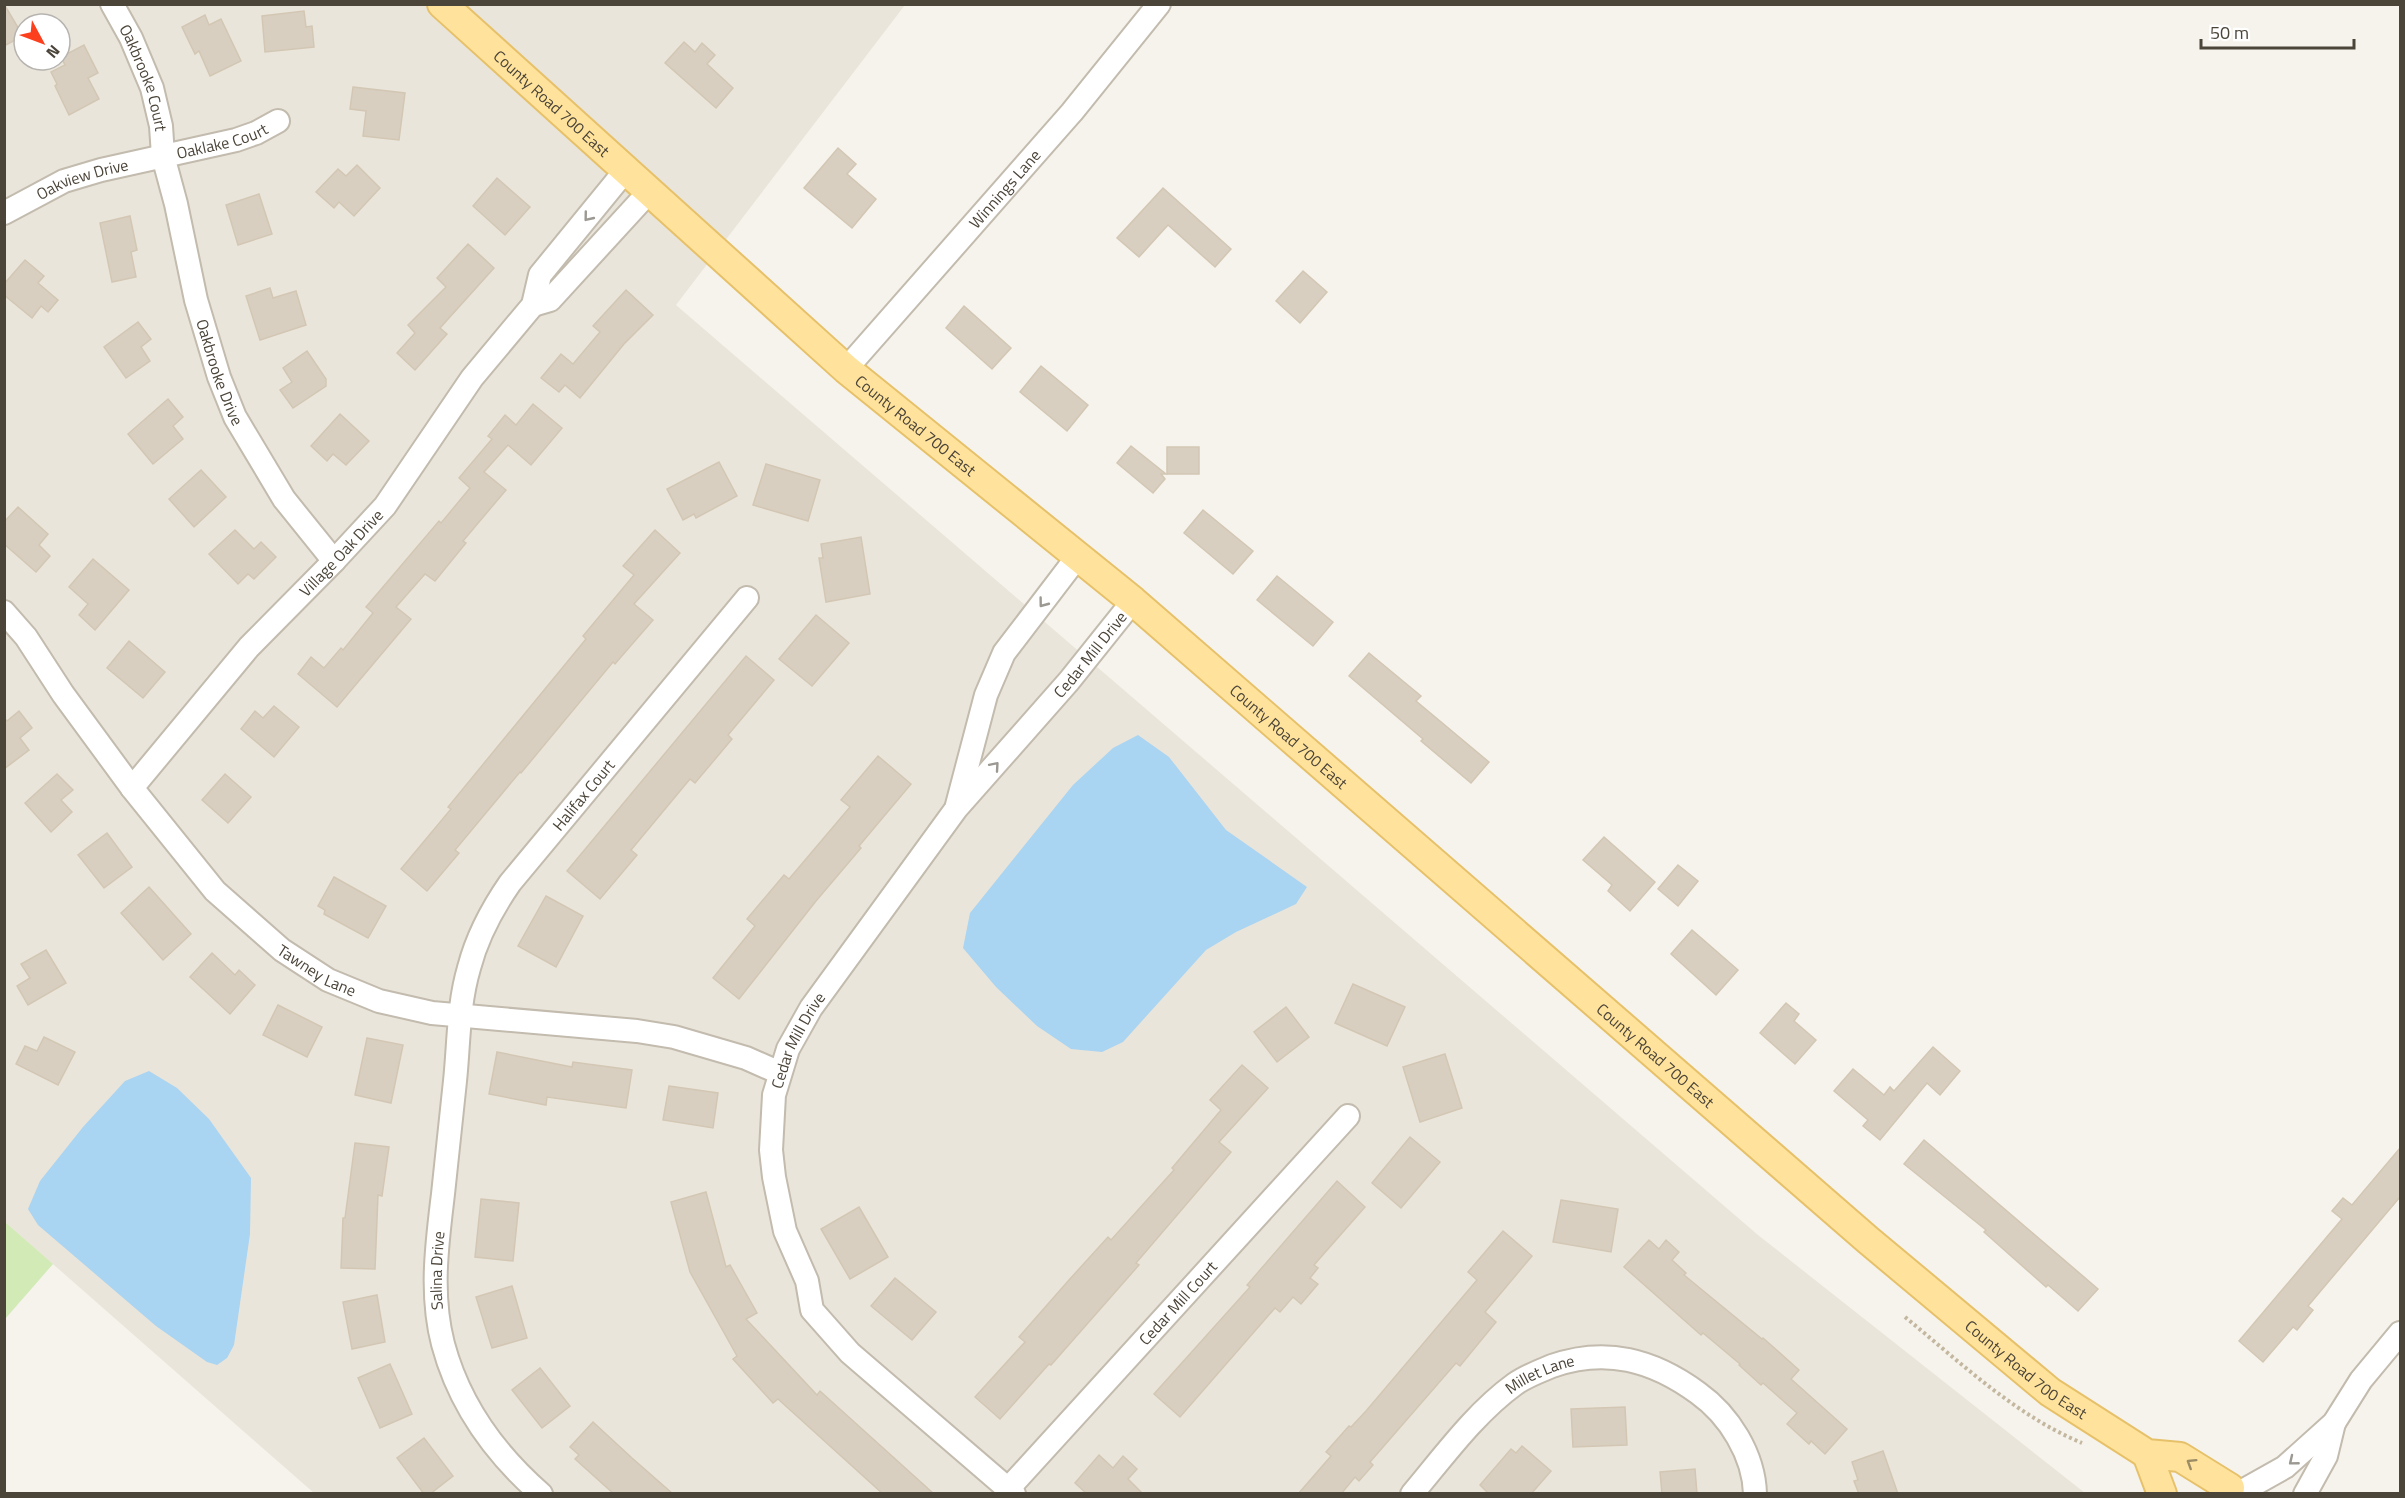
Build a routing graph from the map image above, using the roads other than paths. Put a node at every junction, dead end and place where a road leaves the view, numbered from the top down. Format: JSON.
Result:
{"nodes":[{"id":1,"x":112,"y":4,"type":"edge"},
{"id":2,"x":442,"y":4,"type":"edge"},
{"id":3,"x":1160,"y":4,"type":"edge"},
{"id":4,"x":278,"y":122,"type":"dead end"},
{"id":5,"x":163,"y":156,"type":"junction"},
{"id":6,"x":625,"y":171,"type":"junction"},
{"id":7,"x":648,"y":193,"type":"junction"},
{"id":8,"x":4,"y":213,"type":"edge"},
{"id":9,"x":533,"y":305,"type":"junction"},
{"id":10,"x":846,"y":369,"type":"junction"},
{"id":11,"x":1078,"y":556,"type":"junction"},
{"id":12,"x":334,"y":561,"type":"junction"},
{"id":13,"x":747,"y":598,"type":"dead end"},
{"id":14,"x":1133,"y":601,"type":"junction"},
{"id":15,"x":4,"y":612,"type":"edge"},
{"id":16,"x":132,"y":788,"type":"junction"},
{"id":17,"x":956,"y":809,"type":"junction"},
{"id":18,"x":460,"y":1015,"type":"junction"},
{"id":19,"x":780,"y":1074,"type":"junction"},
{"id":20,"x":1348,"y":1116,"type":"dead end"},
{"id":21,"x":2400,"y":1333,"type":"edge"},
{"id":22,"x":2334,"y":1423,"type":"junction"},
{"id":23,"x":2147,"y":1454,"type":"junction"},
{"id":24,"x":1011,"y":1491,"type":"edge"},
{"id":25,"x":2234,"y":1491,"type":"edge"},
{"id":26,"x":541,"y":1494,"type":"edge"},
{"id":27,"x":1412,"y":1494,"type":"edge"},
{"id":28,"x":1755,"y":1494,"type":"edge"},
{"id":29,"x":2162,"y":1494,"type":"edge"},
{"id":30,"x":2305,"y":1494,"type":"edge"}],
"edges":[{"from":1,"to":5,"type":"street","name":"Oakbrooke Court"},
{"from":2,"to":6,"type":"main road","name":"County Road 700 East"},
{"from":3,"to":10,"type":"street","name":"Winnings Lane"},
{"from":4,"to":5,"type":"street","name":"Oaklake Court"},
{"from":5,"to":8,"type":"street","name":"Oakview Drive"},
{"from":5,"to":12,"type":"street","name":"Oakbrooke Drive"},
{"from":6,"to":7,"type":"main road","name":"County Road 700 East"},
{"from":6,"to":9,"type":"street","name":"Village Oak Drive","one_way":true},
{"from":7,"to":9,"type":"street","name":"Village Oak Drive"},
{"from":7,"to":10,"type":"main road","name":"County Road 700 East"},
{"from":9,"to":12,"type":"street","name":"Village Oak Drive"},
{"from":10,"to":11,"type":"main road","name":"County Road 700 East"},
{"from":11,"to":14,"type":"main road","name":"County Road 700 East"},
{"from":11,"to":17,"type":"street","one_way":true},
{"from":12,"to":16,"type":"street","name":"Village Oak Drive"},
{"from":13,"to":18,"type":"street","name":"Halifax Court"},
{"from":17,"to":14,"type":"street","name":"Cedar Mill Drive","one_way":true},
{"from":14,"to":23,"type":"main road","name":"County Road 700 East"},
{"from":15,"to":16,"type":"street","name":"Tawney Lane"},
{"from":16,"to":18,"type":"street","name":"Tawney Lane"},
{"from":17,"to":19,"type":"street","name":"Cedar Mill Drive"},
{"from":18,"to":19,"type":"street","name":"Tawney Lane"},
{"from":18,"to":26,"type":"street","name":"Salina Drive"},
{"from":19,"to":24,"type":"street","name":"Cedar Mill Drive"},
{"from":20,"to":24,"type":"street","name":"Cedar Mill Court"},
{"from":21,"to":22,"type":"street"},
{"from":22,"to":25,"type":"street","one_way":true},
{"from":22,"to":30,"type":"street"},
{"from":25,"to":23,"type":"main road","name":"County Road 700 East","one_way":true},
{"from":23,"to":29,"type":"main road"},
{"from":27,"to":28,"type":"street","name":"Millet Lane"}]}
